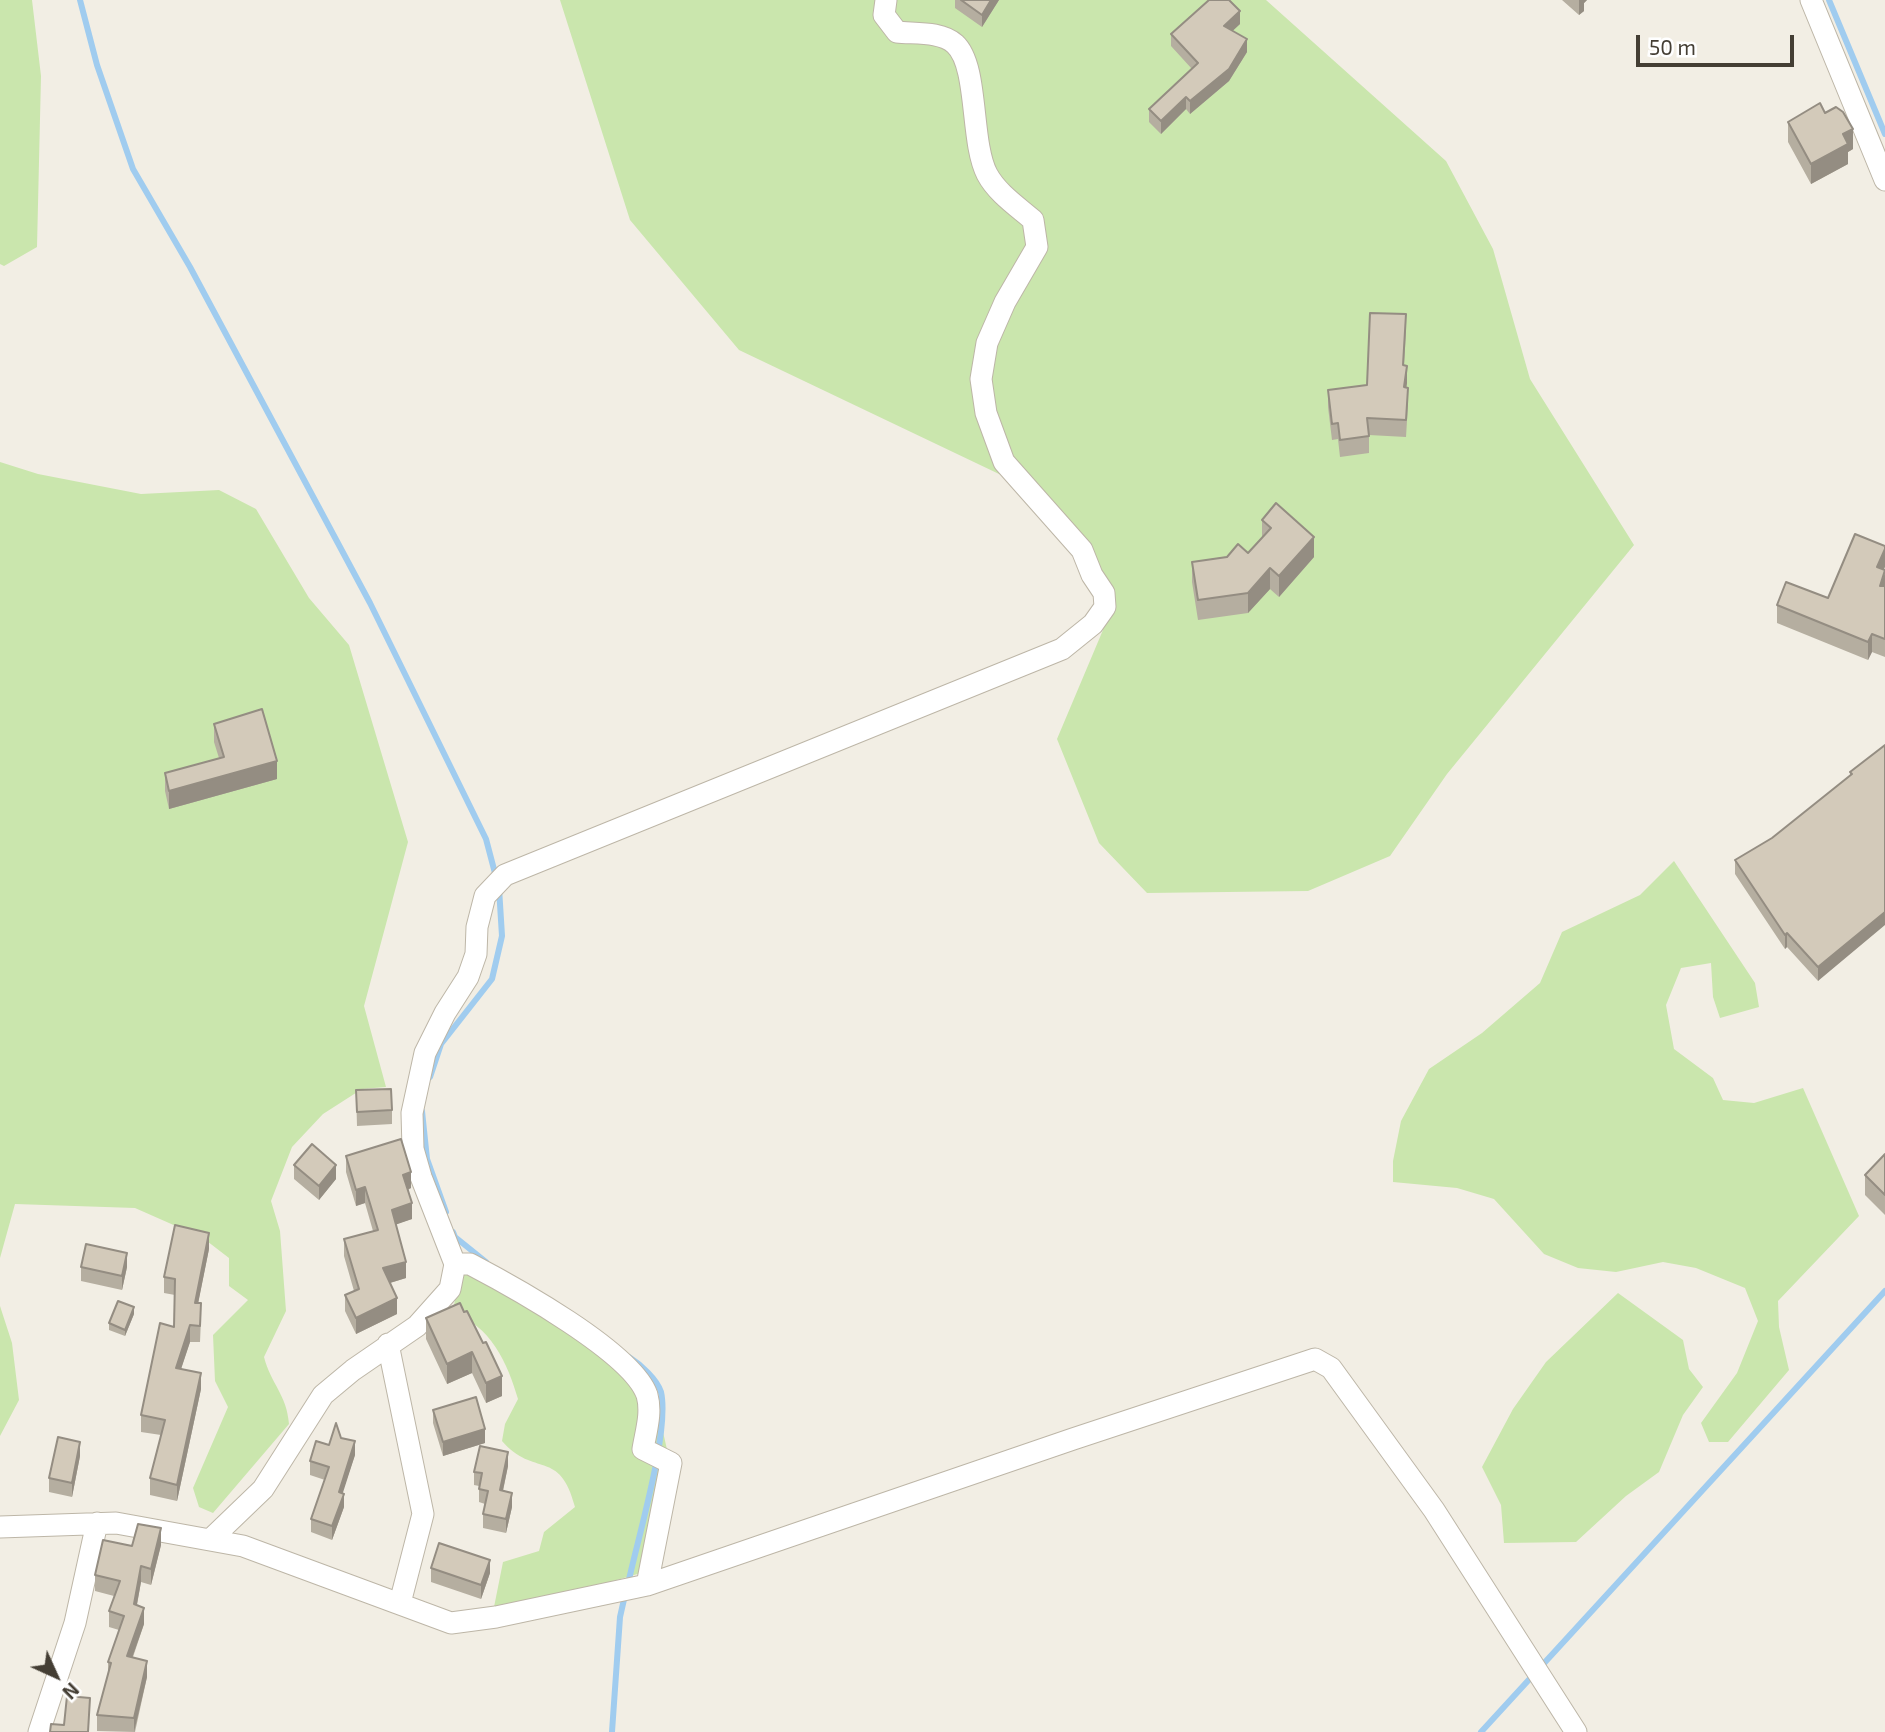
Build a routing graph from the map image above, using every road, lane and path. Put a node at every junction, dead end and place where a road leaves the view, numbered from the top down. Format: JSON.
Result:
{"nodes":[{"id":1,"x":886,"y":0,"type":"edge"},
{"id":2,"x":1811,"y":0,"type":"edge"},
{"id":3,"x":1885,"y":180,"type":"edge"},
{"id":4,"x":455,"y":1264,"type":"junction"},
{"id":5,"x":387,"y":1345,"type":"junction"},
{"id":6,"x":97,"y":1523,"type":"junction"},
{"id":7,"x":0,"y":1527,"type":"edge"},
{"id":8,"x":211,"y":1539,"type":"junction"},
{"id":9,"x":647,"y":1585,"type":"junction"},
{"id":10,"x":400,"y":1603,"type":"junction"},
{"id":11,"x":39,"y":1732,"type":"edge"},
{"id":12,"x":1576,"y":1732,"type":"edge"}],
"edges":[{"from":1,"to":4,"type":"street"},
{"from":2,"to":3,"type":"street"},
{"from":4,"to":5,"type":"street"},
{"from":4,"to":9,"type":"street"},
{"from":5,"to":8,"type":"street"},
{"from":5,"to":10,"type":"street"},
{"from":6,"to":7,"type":"street"},
{"from":6,"to":8,"type":"street"},
{"from":6,"to":11,"type":"street"},
{"from":8,"to":10,"type":"street"},
{"from":9,"to":10,"type":"street"},
{"from":9,"to":12,"type":"street"}]}
